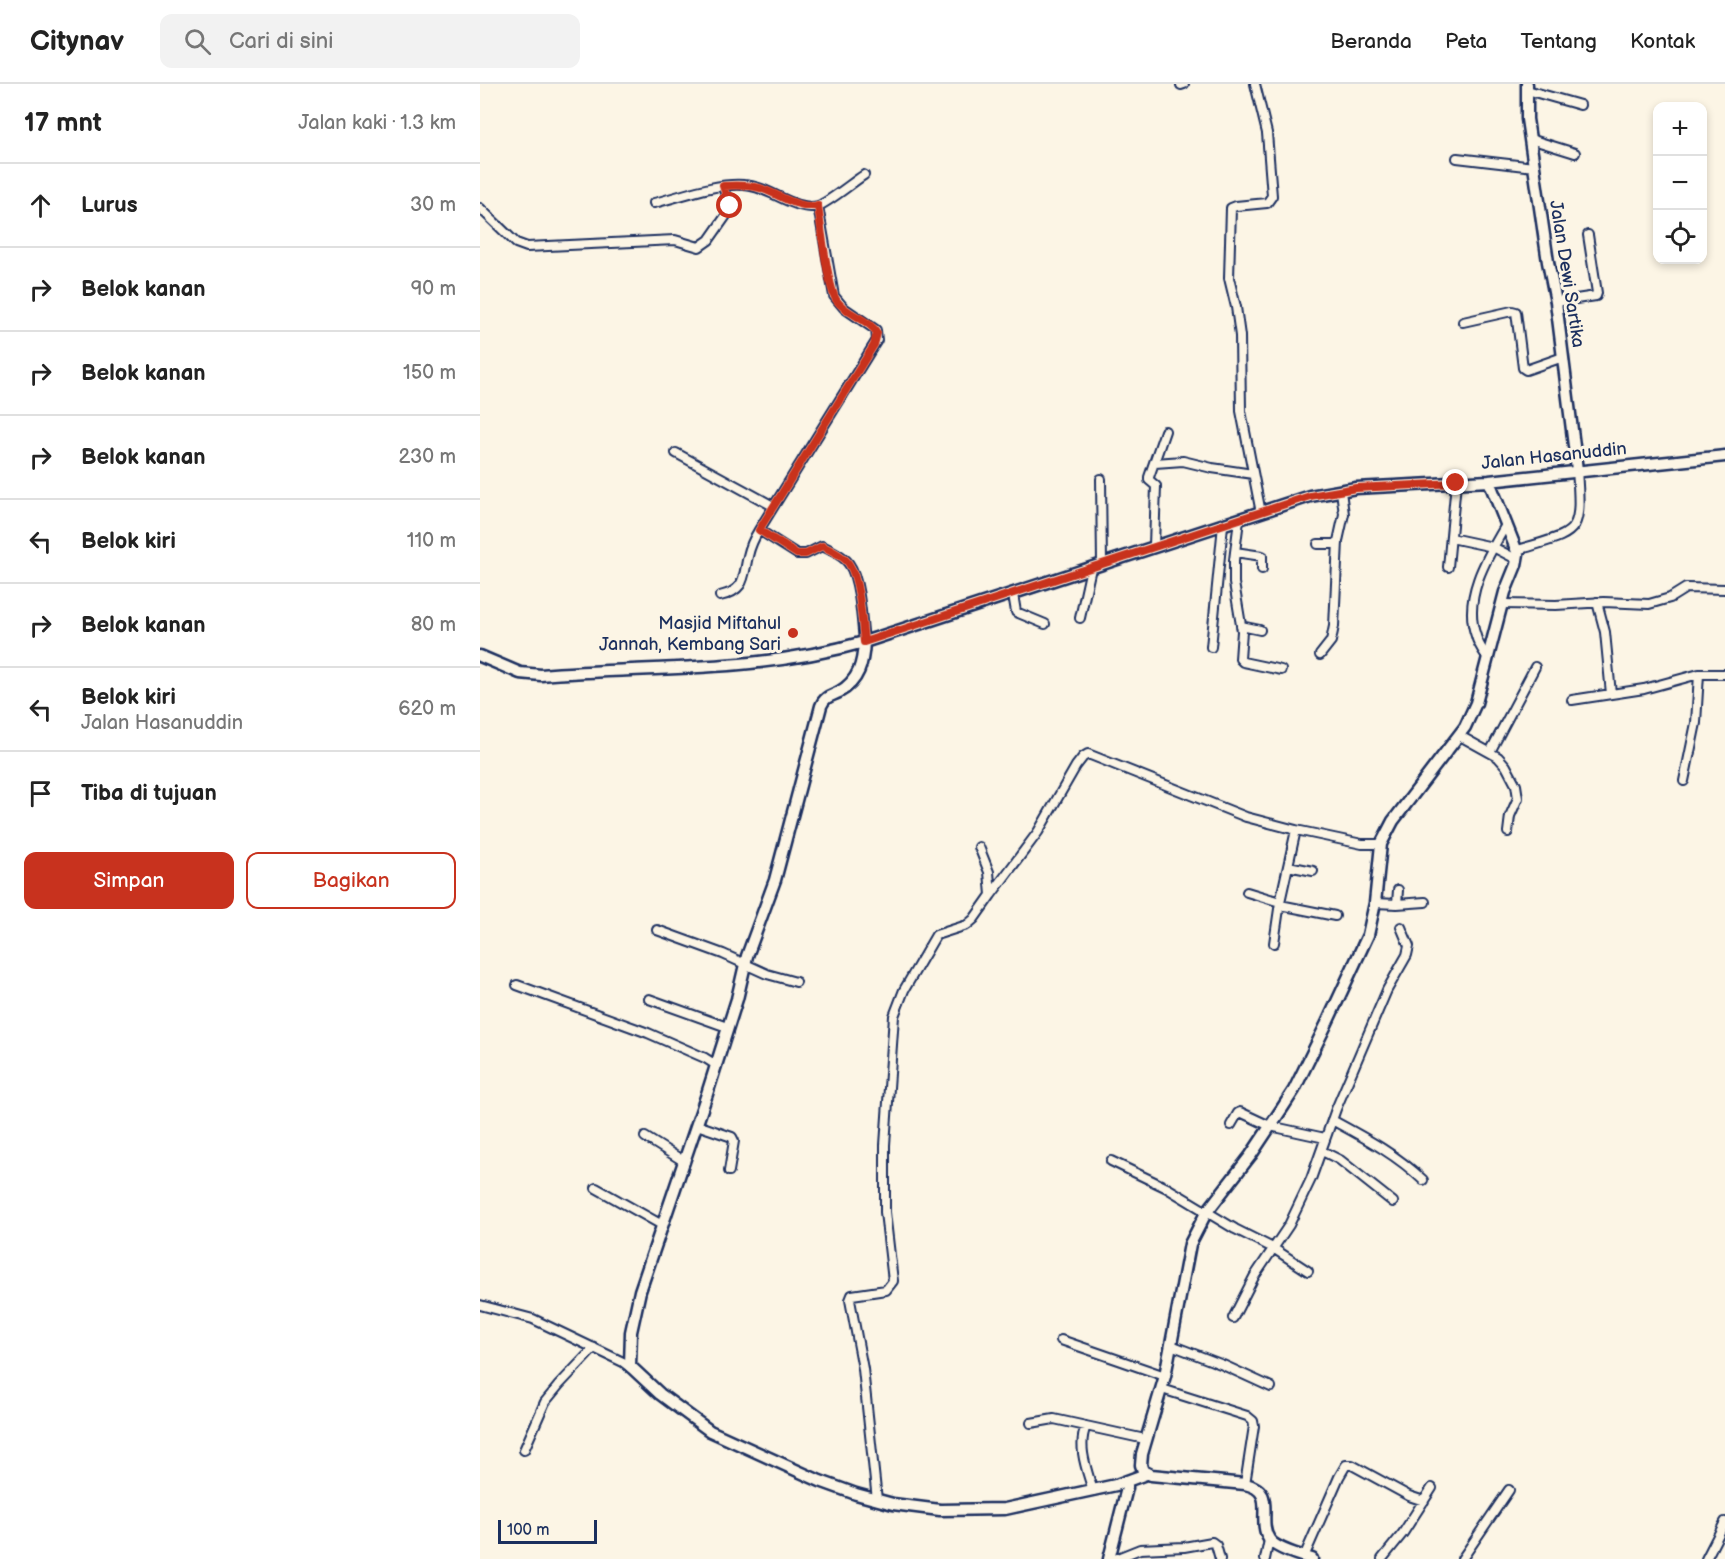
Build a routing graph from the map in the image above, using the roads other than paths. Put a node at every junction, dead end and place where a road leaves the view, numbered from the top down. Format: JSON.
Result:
{"nodes":[{"id":1,"x":1255,"y":84,"type":"edge"},
{"id":2,"x":1527,"y":87,"type":"edge"},
{"id":3,"x":1580,"y":105,"type":"dead end"},
{"id":4,"x":1530,"y":139,"type":"junction"},
{"id":5,"x":1575,"y":153,"type":"dead end"},
{"id":6,"x":1457,"y":158,"type":"dead end"},
{"id":7,"x":1534,"y":167,"type":"junction"},
{"id":8,"x":864,"y":175,"type":"dead end"},
{"id":9,"x":723,"y":186,"type":"junction"},
{"id":10,"x":654,"y":203,"type":"dead end"},
{"id":11,"x":818,"y":206,"type":"junction"},
{"id":12,"x":480,"y":208,"type":"edge"},
{"id":13,"x":1588,"y":235,"type":"dead end"},
{"id":14,"x":1556,"y":303,"type":"junction"},
{"id":15,"x":1463,"y":322,"type":"dead end"},
{"id":16,"x":1563,"y":357,"type":"junction"},
{"id":17,"x":1165,"y":431,"type":"dead end"},
{"id":18,"x":676,"y":453,"type":"dead end"},
{"id":19,"x":1725,"y":456,"type":"edge"},
{"id":20,"x":1155,"y":463,"type":"junction"},
{"id":21,"x":1577,"y":470,"type":"junction"},
{"id":22,"x":1253,"y":474,"type":"junction"},
{"id":23,"x":1101,"y":479,"type":"dead end"},
{"id":24,"x":1489,"y":481,"type":"junction"},
{"id":25,"x":1456,"y":483,"type":"junction"},
{"id":26,"x":1341,"y":491,"type":"junction"},
{"id":27,"x":773,"y":506,"type":"junction"},
{"id":28,"x":1261,"y":513,"type":"junction"},
{"id":29,"x":1239,"y":520,"type":"junction"},
{"id":30,"x":1223,"y":525,"type":"junction"},
{"id":31,"x":1506,"y":525,"type":"junction"},
{"id":32,"x":759,"y":530,"type":"junction"},
{"id":33,"x":1451,"y":538,"type":"junction"},
{"id":34,"x":1318,"y":544,"type":"dead end"},
{"id":35,"x":1338,"y":544,"type":"junction"},
{"id":36,"x":1154,"y":546,"type":"junction"},
{"id":37,"x":1492,"y":547,"type":"junction"},
{"id":38,"x":1236,"y":552,"type":"junction"},
{"id":39,"x":1518,"y":555,"type":"junction"},
{"id":40,"x":1097,"y":566,"type":"junction"},
{"id":41,"x":1448,"y":567,"type":"dead end"},
{"id":42,"x":1262,"y":569,"type":"dead end"},
{"id":43,"x":1725,"y":590,"type":"edge"},
{"id":44,"x":1011,"y":595,"type":"junction"},
{"id":45,"x":720,"y":596,"type":"dead end"},
{"id":46,"x":1597,"y":602,"type":"junction"},
{"id":47,"x":1502,"y":604,"type":"junction"},
{"id":48,"x":1080,"y":618,"type":"dead end"},
{"id":49,"x":1045,"y":624,"type":"dead end"},
{"id":50,"x":1241,"y":626,"type":"junction"},
{"id":51,"x":1260,"y":630,"type":"dead end"},
{"id":52,"x":864,"y":642,"type":"junction"},
{"id":53,"x":1211,"y":647,"type":"dead end"},
{"id":54,"x":1320,"y":655,"type":"dead end"},
{"id":55,"x":480,"y":656,"type":"edge"},
{"id":56,"x":1487,"y":657,"type":"junction"},
{"id":57,"x":1534,"y":667,"type":"dead end"},
{"id":58,"x":1281,"y":670,"type":"dead end"},
{"id":59,"x":1699,"y":674,"type":"junction"},
{"id":60,"x":1725,"y":674,"type":"edge"},
{"id":61,"x":1611,"y":694,"type":"junction"},
{"id":62,"x":1572,"y":700,"type":"dead end"},
{"id":63,"x":1460,"y":736,"type":"junction"},
{"id":64,"x":1490,"y":752,"type":"junction"},
{"id":65,"x":1684,"y":781,"type":"dead end"},
{"id":66,"x":1296,"y":830,"type":"junction"},
{"id":67,"x":1508,"y":832,"type":"dead end"},
{"id":68,"x":1381,"y":844,"type":"junction"},
{"id":69,"x":979,"y":847,"type":"dead end"},
{"id":70,"x":1288,"y":866,"type":"junction"},
{"id":71,"x":1313,"y":871,"type":"dead end"},
{"id":72,"x":1398,"y":890,"type":"dead end"},
{"id":73,"x":1247,"y":892,"type":"dead end"},
{"id":74,"x":991,"y":895,"type":"junction"},
{"id":75,"x":1425,"y":902,"type":"dead end"},
{"id":76,"x":1280,"y":903,"type":"junction"},
{"id":77,"x":1375,"y":903,"type":"junction"},
{"id":78,"x":1397,"y":904,"type":"junction"},
{"id":79,"x":1335,"y":916,"type":"dead end"},
{"id":80,"x":1401,"y":927,"type":"dead end"},
{"id":81,"x":657,"y":930,"type":"dead end"},
{"id":82,"x":1274,"y":943,"type":"dead end"},
{"id":83,"x":745,"y":964,"type":"junction"},
{"id":84,"x":796,"y":982,"type":"dead end"},
{"id":85,"x":517,"y":985,"type":"dead end"},
{"id":86,"x":649,"y":999,"type":"dead end"},
{"id":87,"x":727,"y":1027,"type":"junction"},
{"id":88,"x":716,"y":1065,"type":"junction"},
{"id":89,"x":1332,"y":1119,"type":"junction"},
{"id":90,"x":697,"y":1125,"type":"junction"},
{"id":91,"x":1231,"y":1125,"type":"dead end"},
{"id":92,"x":1270,"y":1126,"type":"junction"},
{"id":93,"x":645,"y":1137,"type":"dead end"},
{"id":94,"x":1325,"y":1138,"type":"junction"},
{"id":95,"x":1322,"y":1151,"type":"junction"},
{"id":96,"x":1111,"y":1161,"type":"dead end"},
{"id":97,"x":685,"y":1162,"type":"junction"},
{"id":98,"x":729,"y":1171,"type":"dead end"},
{"id":99,"x":1423,"y":1180,"type":"dead end"},
{"id":100,"x":596,"y":1188,"type":"dead end"},
{"id":101,"x":1393,"y":1202,"type":"dead end"},
{"id":102,"x":1207,"y":1211,"type":"junction"},
{"id":103,"x":662,"y":1225,"type":"junction"},
{"id":104,"x":1273,"y":1248,"type":"junction"},
{"id":105,"x":1308,"y":1271,"type":"dead end"},
{"id":106,"x":480,"y":1305,"type":"edge"},
{"id":107,"x":1233,"y":1318,"type":"dead end"},
{"id":108,"x":1061,"y":1340,"type":"dead end"},
{"id":109,"x":1171,"y":1345,"type":"junction"},
{"id":110,"x":594,"y":1348,"type":"junction"},
{"id":111,"x":631,"y":1368,"type":"junction"},
{"id":112,"x":1165,"y":1376,"type":"junction"},
{"id":113,"x":1271,"y":1387,"type":"dead end"},
{"id":114,"x":1162,"y":1389,"type":"junction"},
{"id":115,"x":1031,"y":1423,"type":"dead end"},
{"id":116,"x":1086,"y":1426,"type":"junction"},
{"id":117,"x":1145,"y":1439,"type":"junction"},
{"id":118,"x":524,"y":1450,"type":"dead end"},
{"id":119,"x":1146,"y":1474,"type":"junction"},
{"id":120,"x":1127,"y":1482,"type":"junction"},
{"id":121,"x":1245,"y":1484,"type":"junction"},
{"id":122,"x":1432,"y":1488,"type":"dead end"},
{"id":123,"x":1509,"y":1490,"type":"dead end"},
{"id":124,"x":1093,"y":1491,"type":"junction"},
{"id":125,"x":877,"y":1500,"type":"junction"},
{"id":126,"x":1424,"y":1501,"type":"junction"},
{"id":127,"x":1725,"y":1522,"type":"edge"},
{"id":128,"x":1269,"y":1540,"type":"junction"},
{"id":129,"x":1308,"y":1558,"type":"edge"},
{"id":130,"x":1109,"y":1559,"type":"edge"},
{"id":131,"x":1115,"y":1559,"type":"edge"},
{"id":132,"x":1220,"y":1559,"type":"edge"},
{"id":133,"x":1265,"y":1559,"type":"edge"},
{"id":134,"x":1382,"y":1559,"type":"edge"},
{"id":135,"x":1462,"y":1559,"type":"edge"},
{"id":136,"x":1706,"y":1559,"type":"edge"}],
"edges":[{"from":1,"to":22,"type":"street"},
{"from":2,"to":3,"type":"street"},
{"from":2,"to":4,"type":"street","name":"Jalan Dewi Sartika"},
{"from":4,"to":5,"type":"street"},
{"from":4,"to":7,"type":"street","name":"Jalan Dewi Sartika"},
{"from":6,"to":7,"type":"street"},
{"from":7,"to":14,"type":"street","name":"Jalan Dewi Sartika"},
{"from":8,"to":11,"type":"street"},
{"from":9,"to":10,"type":"street"},
{"from":9,"to":11,"type":"street"},
{"from":9,"to":12,"type":"street"},
{"from":11,"to":27,"type":"street"},
{"from":13,"to":14,"type":"street"},
{"from":14,"to":16,"type":"street","name":"Jalan Dewi Sartika"},
{"from":15,"to":16,"type":"street"},
{"from":16,"to":21,"type":"street","name":"Jalan Dewi Sartika"},
{"from":17,"to":20,"type":"street"},
{"from":18,"to":27,"type":"street"},
{"from":19,"to":21,"type":"street","name":"Jalan Hasanuddin"},
{"from":20,"to":22,"type":"street"},
{"from":20,"to":36,"type":"street"},
{"from":21,"to":24,"type":"street","name":"Jalan Hasanuddin"},
{"from":21,"to":39,"type":"street"},
{"from":22,"to":28,"type":"street"},
{"from":23,"to":40,"type":"street"},
{"from":24,"to":25,"type":"street","name":"Jalan Hasanuddin"},
{"from":24,"to":31,"type":"street"},
{"from":25,"to":26,"type":"street","name":"Jalan Hasanuddin"},
{"from":25,"to":33,"type":"street"},
{"from":26,"to":28,"type":"street","name":"Jalan Hasanuddin"},
{"from":26,"to":35,"type":"street"},
{"from":27,"to":32,"type":"street"},
{"from":28,"to":29,"type":"street","name":"Jalan Hasanuddin"},
{"from":29,"to":30,"type":"street","name":"Jalan Hasanuddin"},
{"from":29,"to":38,"type":"street"},
{"from":30,"to":36,"type":"street","name":"Jalan Hasanuddin"},
{"from":30,"to":53,"type":"street"},
{"from":31,"to":37,"type":"street"},
{"from":31,"to":39,"type":"street"},
{"from":32,"to":45,"type":"street"},
{"from":32,"to":52,"type":"street"},
{"from":33,"to":37,"type":"street"},
{"from":33,"to":41,"type":"street"},
{"from":34,"to":35,"type":"street"},
{"from":35,"to":54,"type":"street"},
{"from":36,"to":40,"type":"street","name":"Jalan Hasanuddin"},
{"from":37,"to":39,"type":"street"},
{"from":37,"to":56,"type":"street"},
{"from":38,"to":42,"type":"street"},
{"from":38,"to":50,"type":"street"},
{"from":39,"to":47,"type":"street"},
{"from":40,"to":44,"type":"street","name":"Jalan Hasanuddin"},
{"from":40,"to":48,"type":"street"},
{"from":43,"to":46,"type":"street"},
{"from":44,"to":49,"type":"street"},
{"from":44,"to":52,"type":"street","name":"Jalan Hasanuddin"},
{"from":46,"to":47,"type":"street"},
{"from":46,"to":61,"type":"street"},
{"from":47,"to":56,"type":"street"},
{"from":50,"to":51,"type":"street"},
{"from":50,"to":58,"type":"street"},
{"from":52,"to":55,"type":"street","name":"Jalan Hasanuddin"},
{"from":52,"to":83,"type":"street"},
{"from":56,"to":63,"type":"street"},
{"from":57,"to":64,"type":"street"},
{"from":59,"to":60,"type":"street"},
{"from":59,"to":61,"type":"street"},
{"from":59,"to":65,"type":"street"},
{"from":61,"to":62,"type":"street"},
{"from":63,"to":64,"type":"street"},
{"from":63,"to":68,"type":"street"},
{"from":64,"to":67,"type":"street"},
{"from":66,"to":68,"type":"street"},
{"from":66,"to":70,"type":"street"},
{"from":66,"to":74,"type":"street"},
{"from":68,"to":77,"type":"street"},
{"from":69,"to":74,"type":"street"},
{"from":70,"to":71,"type":"street"},
{"from":70,"to":76,"type":"street"},
{"from":72,"to":78,"type":"street"},
{"from":73,"to":76,"type":"street"},
{"from":74,"to":125,"type":"street"},
{"from":75,"to":78,"type":"street"},
{"from":76,"to":79,"type":"street"},
{"from":76,"to":82,"type":"street"},
{"from":77,"to":78,"type":"street"},
{"from":77,"to":92,"type":"street"},
{"from":80,"to":89,"type":"street"},
{"from":81,"to":83,"type":"street"},
{"from":83,"to":84,"type":"street"},
{"from":83,"to":87,"type":"street"},
{"from":85,"to":88,"type":"street"},
{"from":86,"to":87,"type":"street"},
{"from":87,"to":88,"type":"street"},
{"from":88,"to":90,"type":"street"},
{"from":89,"to":94,"type":"street"},
{"from":89,"to":99,"type":"street"},
{"from":90,"to":97,"type":"street"},
{"from":90,"to":98,"type":"street"},
{"from":91,"to":92,"type":"street"},
{"from":92,"to":94,"type":"street"},
{"from":92,"to":102,"type":"street"},
{"from":93,"to":97,"type":"street"},
{"from":94,"to":95,"type":"street"},
{"from":95,"to":101,"type":"street"},
{"from":95,"to":104,"type":"street"},
{"from":96,"to":102,"type":"street"},
{"from":97,"to":103,"type":"street"},
{"from":100,"to":103,"type":"street"},
{"from":102,"to":104,"type":"street"},
{"from":102,"to":109,"type":"street"},
{"from":103,"to":111,"type":"street"},
{"from":104,"to":105,"type":"street"},
{"from":104,"to":107,"type":"street"},
{"from":106,"to":110,"type":"street"},
{"from":108,"to":112,"type":"street"},
{"from":109,"to":112,"type":"street"},
{"from":109,"to":113,"type":"street"},
{"from":110,"to":111,"type":"street"},
{"from":110,"to":118,"type":"street"},
{"from":111,"to":125,"type":"street"},
{"from":112,"to":114,"type":"street"},
{"from":114,"to":117,"type":"street"},
{"from":114,"to":121,"type":"street"},
{"from":115,"to":116,"type":"street"},
{"from":116,"to":117,"type":"street"},
{"from":116,"to":124,"type":"street"},
{"from":117,"to":119,"type":"street"},
{"from":119,"to":120,"type":"street"},
{"from":119,"to":121,"type":"street"},
{"from":120,"to":124,"type":"street"},
{"from":120,"to":130,"type":"street"},
{"from":121,"to":128,"type":"street"},
{"from":122,"to":126,"type":"street"},
{"from":123,"to":135,"type":"street"},
{"from":124,"to":125,"type":"street"},
{"from":126,"to":129,"type":"street"},
{"from":126,"to":134,"type":"street"},
{"from":127,"to":136,"type":"street"},
{"from":128,"to":129,"type":"street"},
{"from":128,"to":133,"type":"street"},
{"from":131,"to":132,"type":"street"}]}
